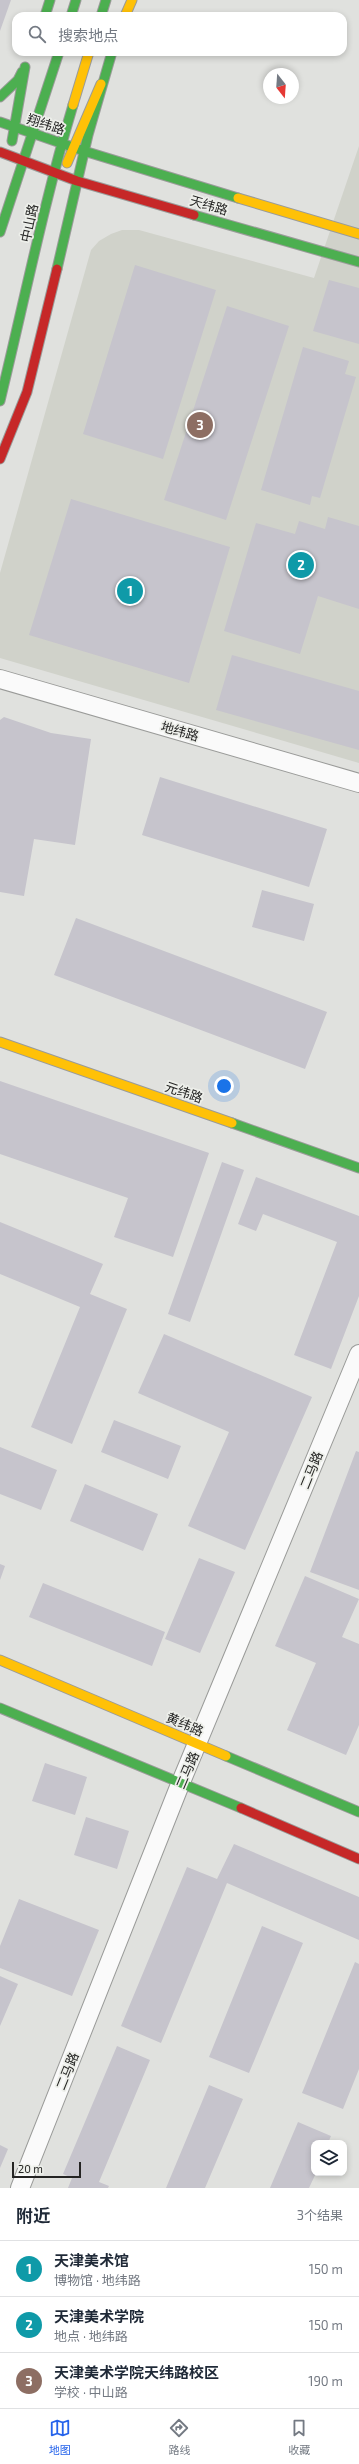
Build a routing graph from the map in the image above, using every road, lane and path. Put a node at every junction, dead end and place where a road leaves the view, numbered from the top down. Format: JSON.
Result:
{"nodes":[{"id":1,"x":50,"y":0,"type":"edge"},
{"id":2,"x":76,"y":0,"type":"edge"},
{"id":3,"x":106,"y":0,"type":"edge"},
{"id":4,"x":132,"y":0,"type":"edge"},
{"id":5,"x":46,"y":12,"type":"edge"},
{"id":6,"x":72,"y":12,"type":"edge"},
{"id":7,"x":102,"y":12,"type":"edge"},
{"id":8,"x":127,"y":12,"type":"edge"},
{"id":9,"x":58,"y":56,"type":"edge"},
{"id":10,"x":87,"y":56,"type":"edge"},
{"id":11,"x":111,"y":56,"type":"edge"},
{"id":12,"x":29,"y":57,"type":"dead end"},
{"id":13,"x":25,"y":67,"type":"junction"},
{"id":14,"x":101,"y":84,"type":"junction"},
{"id":15,"x":0,"y":97,"type":"edge"},
{"id":16,"x":7,"y":124,"type":"edge"},
{"id":17,"x":31,"y":132,"type":"junction"},
{"id":18,"x":61,"y":142,"type":"junction"},
{"id":19,"x":74,"y":147,"type":"junction"},
{"id":20,"x":0,"y":151,"type":"edge"},
{"id":21,"x":84,"y":151,"type":"junction"},
{"id":22,"x":10,"y":160,"type":"junction"},
{"id":23,"x":22,"y":162,"type":"junction"},
{"id":24,"x":57,"y":174,"type":"junction"},
{"id":25,"x":8,"y":178,"type":"dead end"},
{"id":26,"x":77,"y":181,"type":"junction"},
{"id":27,"x":0,"y":199,"type":"edge"},
{"id":28,"x":3,"y":221,"type":"junction"},
{"id":29,"x":0,"y":232,"type":"edge"},
{"id":30,"x":359,"y":234,"type":"edge"},
{"id":31,"x":359,"y":262,"type":"edge"},
{"id":32,"x":0,"y":401,"type":"edge"},
{"id":33,"x":0,"y":459,"type":"edge"},
{"id":34,"x":0,"y":679,"type":"edge"},
{"id":35,"x":359,"y":783,"type":"edge"},
{"id":36,"x":0,"y":1042,"type":"edge"},
{"id":37,"x":96,"y":1065,"type":"dead end"},
{"id":38,"x":286,"y":1132,"type":"dead end"},
{"id":39,"x":359,"y":1168,"type":"edge"},
{"id":40,"x":359,"y":1354,"type":"edge"},
{"id":41,"x":0,"y":1660,"type":"edge"},
{"id":42,"x":0,"y":1708,"type":"edge"},
{"id":43,"x":198,"y":1743,"type":"junction"},
{"id":44,"x":181,"y":1782,"type":"junction"},
{"id":45,"x":359,"y":1812,"type":"edge"},
{"id":46,"x":359,"y":1859,"type":"edge"},
{"id":47,"x":20,"y":2188,"type":"edge"}],
"edges":[{"from":1,"to":5,"type":"main road"},
{"from":2,"to":6,"type":"main road"},
{"from":3,"to":7,"type":"main road"},
{"from":4,"to":8,"type":"main road"},
{"from":9,"to":17,"type":"main road","name":"中山路"},
{"from":10,"to":18,"type":"main road"},
{"from":11,"to":14,"type":"main road"},
{"from":12,"to":13,"type":"main road"},
{"from":13,"to":15,"type":"main road"},
{"from":13,"to":16,"type":"main road"},
{"from":14,"to":19,"type":"main road"},
{"from":14,"to":21,"type":"main road"},
{"from":16,"to":17,"type":"main road","name":"翔纬路"},
{"from":16,"to":20,"type":"main road"},
{"from":16,"to":22,"type":"main road"},
{"from":17,"to":18,"type":"main road","name":"翔纬路"},
{"from":17,"to":23,"type":"main road","name":"中山路"},
{"from":18,"to":19,"type":"main road","name":"翔纬路"},
{"from":18,"to":24,"type":"main road"},
{"from":19,"to":21,"type":"main road","name":"翔纬路"},
{"from":19,"to":24,"type":"main road"},
{"from":20,"to":22,"type":"main road"},
{"from":21,"to":26,"type":"main road"},
{"from":21,"to":30,"type":"main road","name":"天纬路"},
{"from":22,"to":23,"type":"main road"},
{"from":23,"to":24,"type":"main road"},
{"from":23,"to":28,"type":"main road","name":"中山路"},
{"from":24,"to":26,"type":"main road","name":"天纬路"},
{"from":24,"to":32,"type":"main road","name":"中山路"},
{"from":25,"to":28,"type":"main road"},
{"from":26,"to":31,"type":"main road","name":"天纬路"},
{"from":26,"to":33,"type":"main road"},
{"from":27,"to":28,"type":"main road"},
{"from":28,"to":29,"type":"main road","name":"中山路"},
{"from":34,"to":35,"type":"street","name":"地纬路"},
{"from":36,"to":39,"type":"main road","name":"元纬路"},
{"from":37,"to":38,"type":"main road","name":"元纬路"},
{"from":40,"to":43,"type":"street","name":"二马路"},
{"from":41,"to":43,"type":"main road","name":"黄纬路"},
{"from":42,"to":44,"type":"main road"},
{"from":43,"to":44,"type":"street","name":"二马路"},
{"from":43,"to":45,"type":"main road","name":"黄纬路"},
{"from":44,"to":46,"type":"main road"},
{"from":44,"to":47,"type":"street","name":"二马路"}]}
